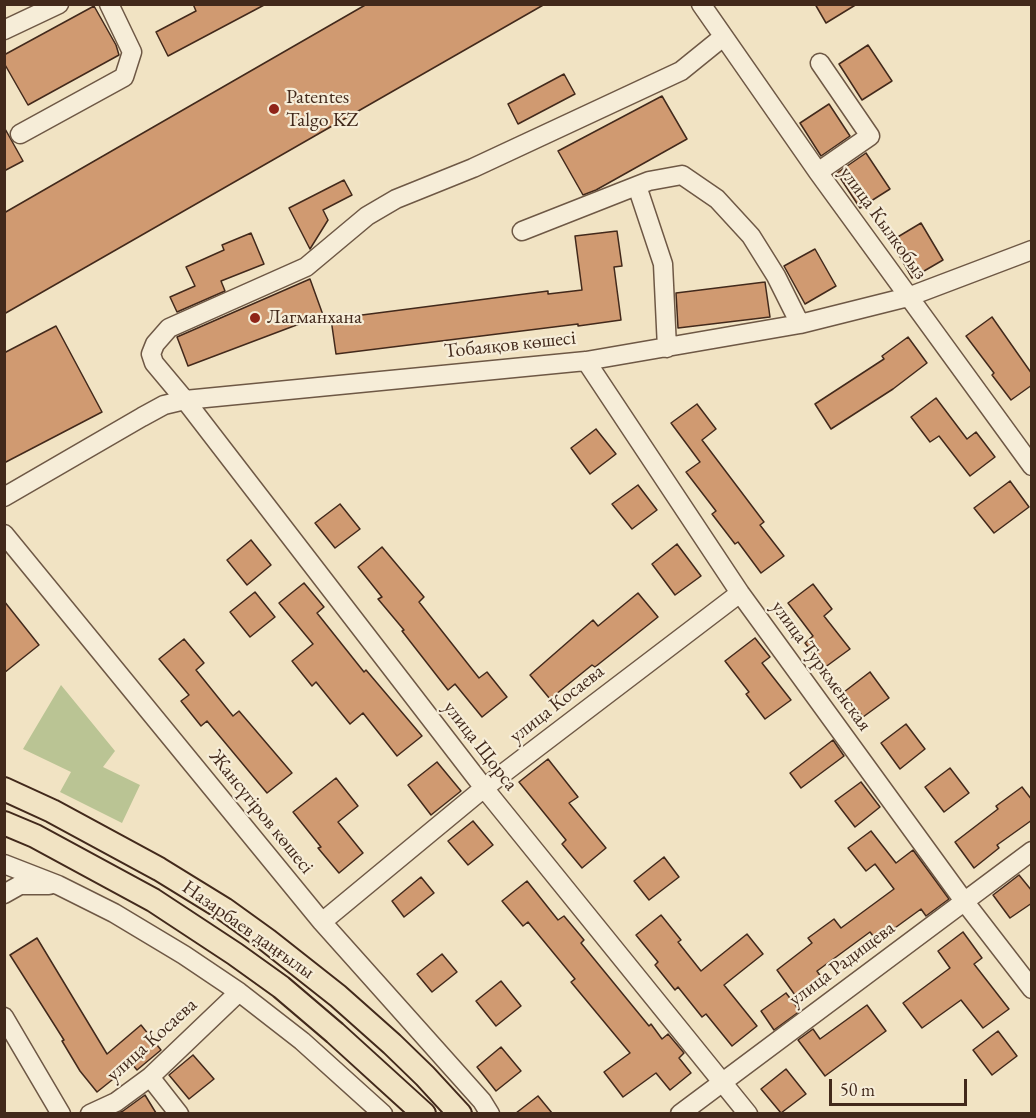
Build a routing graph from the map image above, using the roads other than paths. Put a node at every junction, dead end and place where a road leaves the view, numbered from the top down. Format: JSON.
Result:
{"nodes":[{"id":1,"x":59,"y":4,"type":"edge"},
{"id":2,"x":109,"y":4,"type":"edge"},
{"id":3,"x":701,"y":4,"type":"edge"},
{"id":4,"x":4,"y":30,"type":"edge"},
{"id":5,"x":723,"y":37,"type":"junction"},
{"id":6,"x":820,"y":63,"type":"dead end"},
{"id":7,"x":20,"y":134,"type":"dead end"},
{"id":8,"x":818,"y":172,"type":"junction"},
{"id":9,"x":637,"y":186,"type":"junction"},
{"id":10,"x":522,"y":231,"type":"dead end"},
{"id":11,"x":1032,"y":250,"type":"edge"},
{"id":12,"x":908,"y":297,"type":"junction"},
{"id":13,"x":800,"y":324,"type":"junction"},
{"id":14,"x":667,"y":348,"type":"junction"},
{"id":15,"x":586,"y":361,"type":"junction"},
{"id":16,"x":185,"y":400,"type":"junction"},
{"id":17,"x":1032,"y":466,"type":"edge"},
{"id":18,"x":4,"y":496,"type":"edge"},
{"id":19,"x":4,"y":534,"type":"edge"},
{"id":20,"x":740,"y":593,"type":"junction"},
{"id":21,"x":484,"y":788,"type":"junction"},
{"id":22,"x":4,"y":789,"type":"edge"},
{"id":23,"x":4,"y":823,"type":"edge"},
{"id":24,"x":1032,"y":850,"type":"edge"},
{"id":25,"x":4,"y":864,"type":"edge"},
{"id":26,"x":58,"y":885,"type":"junction"},
{"id":27,"x":4,"y":894,"type":"edge"},
{"id":28,"x":964,"y":901,"type":"junction"},
{"id":29,"x":322,"y":922,"type":"junction"},
{"id":30,"x":1032,"y":989,"type":"edge"},
{"id":31,"x":239,"y":992,"type":"junction"},
{"id":32,"x":4,"y":1017,"type":"edge"},
{"id":33,"x":150,"y":1077,"type":"junction"},
{"id":34,"x":721,"y":1081,"type":"junction"},
{"id":35,"x":61,"y":1113,"type":"edge"},
{"id":36,"x":90,"y":1113,"type":"edge"},
{"id":37,"x":179,"y":1113,"type":"edge"},
{"id":38,"x":383,"y":1113,"type":"edge"},
{"id":39,"x":424,"y":1113,"type":"edge"},
{"id":40,"x":460,"y":1113,"type":"edge"},
{"id":41,"x":490,"y":1113,"type":"edge"},
{"id":42,"x":680,"y":1113,"type":"edge"},
{"id":43,"x":748,"y":1113,"type":"edge"}],
"edges":[{"from":1,"to":4,"type":"street"},
{"from":2,"to":7,"type":"street"},
{"from":3,"to":5,"type":"street","name":"улица Кылкобыз"},
{"from":5,"to":8,"type":"street","name":"улица Кылкобыз"},
{"from":5,"to":16,"type":"street","name":"улица Щорса"},
{"from":6,"to":8,"type":"street"},
{"from":8,"to":12,"type":"street","name":"улица Кылкобыз"},
{"from":9,"to":10,"type":"street"},
{"from":9,"to":13,"type":"street"},
{"from":9,"to":14,"type":"street"},
{"from":11,"to":12,"type":"street","name":"Тобаяқов көшесі"},
{"from":12,"to":13,"type":"street","name":"Тобаяқов көшесі"},
{"from":12,"to":17,"type":"street","name":"улица Кылкобыз"},
{"from":13,"to":14,"type":"street","name":"Тобаяқов көшесі"},
{"from":14,"to":15,"type":"street","name":"Тобаяқов көшесі"},
{"from":15,"to":16,"type":"street","name":"Тобаяқов көшесі"},
{"from":15,"to":20,"type":"street","name":"улица Туркменская"},
{"from":16,"to":18,"type":"street","name":"Тобаяқов көшесі"},
{"from":16,"to":21,"type":"street","name":"улица Щорса"},
{"from":19,"to":29,"type":"street","name":"Жансүгіров көшесі"},
{"from":20,"to":21,"type":"street","name":"улица Косаева"},
{"from":20,"to":28,"type":"street","name":"улица Туркменская"},
{"from":21,"to":29,"type":"street","name":"улица Косаева"},
{"from":21,"to":34,"type":"street","name":"улица Щорса"},
{"from":22,"to":40,"type":"main road","name":"Назарбаев даңғылы"},
{"from":23,"to":39,"type":"main road","name":"Назарбаев даңғылы"},
{"from":24,"to":28,"type":"street","name":"улица Радищева"},
{"from":25,"to":26,"type":"street"},
{"from":26,"to":27,"type":"street"},
{"from":26,"to":31,"type":"street"},
{"from":28,"to":30,"type":"street","name":"улица Туркменская"},
{"from":28,"to":34,"type":"street","name":"улица Радищева"},
{"from":29,"to":41,"type":"street","name":"Жансүгіров көшесі"},
{"from":31,"to":33,"type":"street","name":"улица Косаева"},
{"from":31,"to":38,"type":"street"},
{"from":32,"to":35,"type":"street"},
{"from":33,"to":36,"type":"street","name":"улица Косаева"},
{"from":33,"to":37,"type":"street"},
{"from":34,"to":42,"type":"street","name":"улица Радищева"},
{"from":34,"to":43,"type":"street","name":"улица Щорса"}]}
